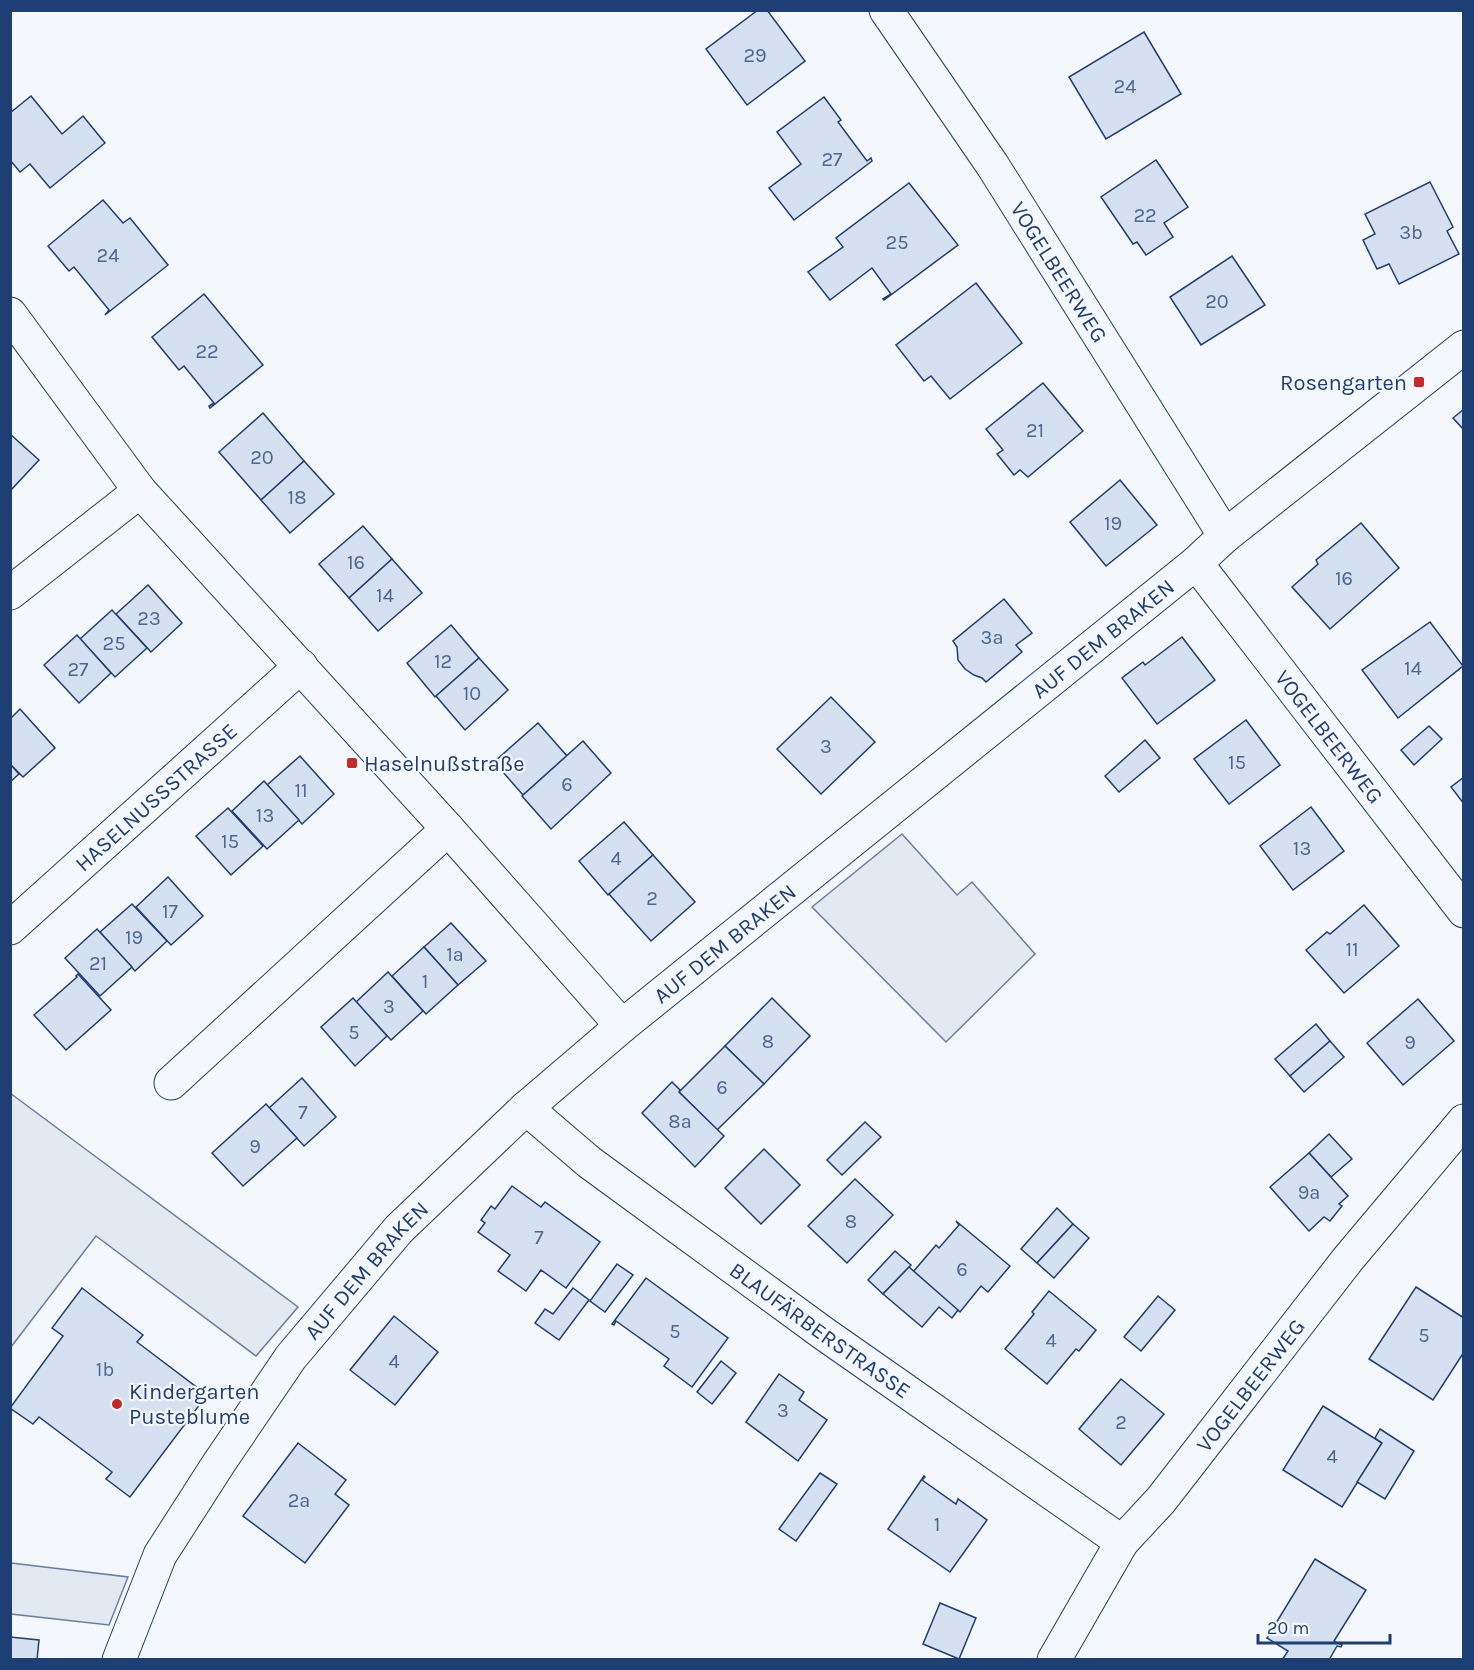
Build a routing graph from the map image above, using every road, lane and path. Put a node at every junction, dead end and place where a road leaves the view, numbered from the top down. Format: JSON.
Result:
{"nodes":[{"id":1,"x":886,"y":10,"type":"edge"},
{"id":2,"x":10,"y":314,"type":"edge"},
{"id":3,"x":1464,"y":347,"type":"edge"},
{"id":4,"x":140,"y":491,"type":"junction"},
{"id":5,"x":1225,"y":537,"type":"junction"},
{"id":6,"x":1196,"y":563,"type":"junction"},
{"id":7,"x":10,"y":593,"type":"edge"},
{"id":8,"x":301,"y":666,"type":"junction"},
{"id":9,"x":448,"y":829,"type":"junction"},
{"id":10,"x":1464,"y":911,"type":"edge"},
{"id":11,"x":10,"y":928,"type":"edge"},
{"id":12,"x":622,"y":1026,"type":"junction"},
{"id":13,"x":171,"y":1083,"type":"dead end"},
{"id":14,"x":526,"y":1108,"type":"junction"},
{"id":15,"x":1464,"y":1121,"type":"edge"},
{"id":16,"x":1122,"y":1542,"type":"junction"},
{"id":17,"x":119,"y":1659,"type":"edge"},
{"id":18,"x":1054,"y":1659,"type":"edge"}],
"edges":[{"from":1,"to":5,"type":"street","name":"VOGELBEERWEG"},
{"from":2,"to":4,"type":"street"},
{"from":3,"to":5,"type":"street","name":"AUF DEM BRAKEN"},
{"from":4,"to":7,"type":"street"},
{"from":4,"to":8,"type":"street"},
{"from":5,"to":6,"type":"street","name":"AUF DEM BRAKEN"},
{"from":6,"to":10,"type":"street","name":"VOGELBEERWEG"},
{"from":6,"to":12,"type":"street","name":"AUF DEM BRAKEN"},
{"from":8,"to":9,"type":"street"},
{"from":8,"to":11,"type":"street","name":"HASELNUSSSTRASSE"},
{"from":9,"to":12,"type":"street"},
{"from":9,"to":13,"type":"street"},
{"from":12,"to":14,"type":"street","name":"AUF DEM BRAKEN"},
{"from":14,"to":16,"type":"street","name":"BLAUFÄRBERSTRASSE"},
{"from":14,"to":17,"type":"street","name":"AUF DEM BRAKEN"},
{"from":15,"to":16,"type":"street","name":"VOGELBEERWEG"},
{"from":16,"to":18,"type":"street","name":"VOGELBEERWEG"}]}
